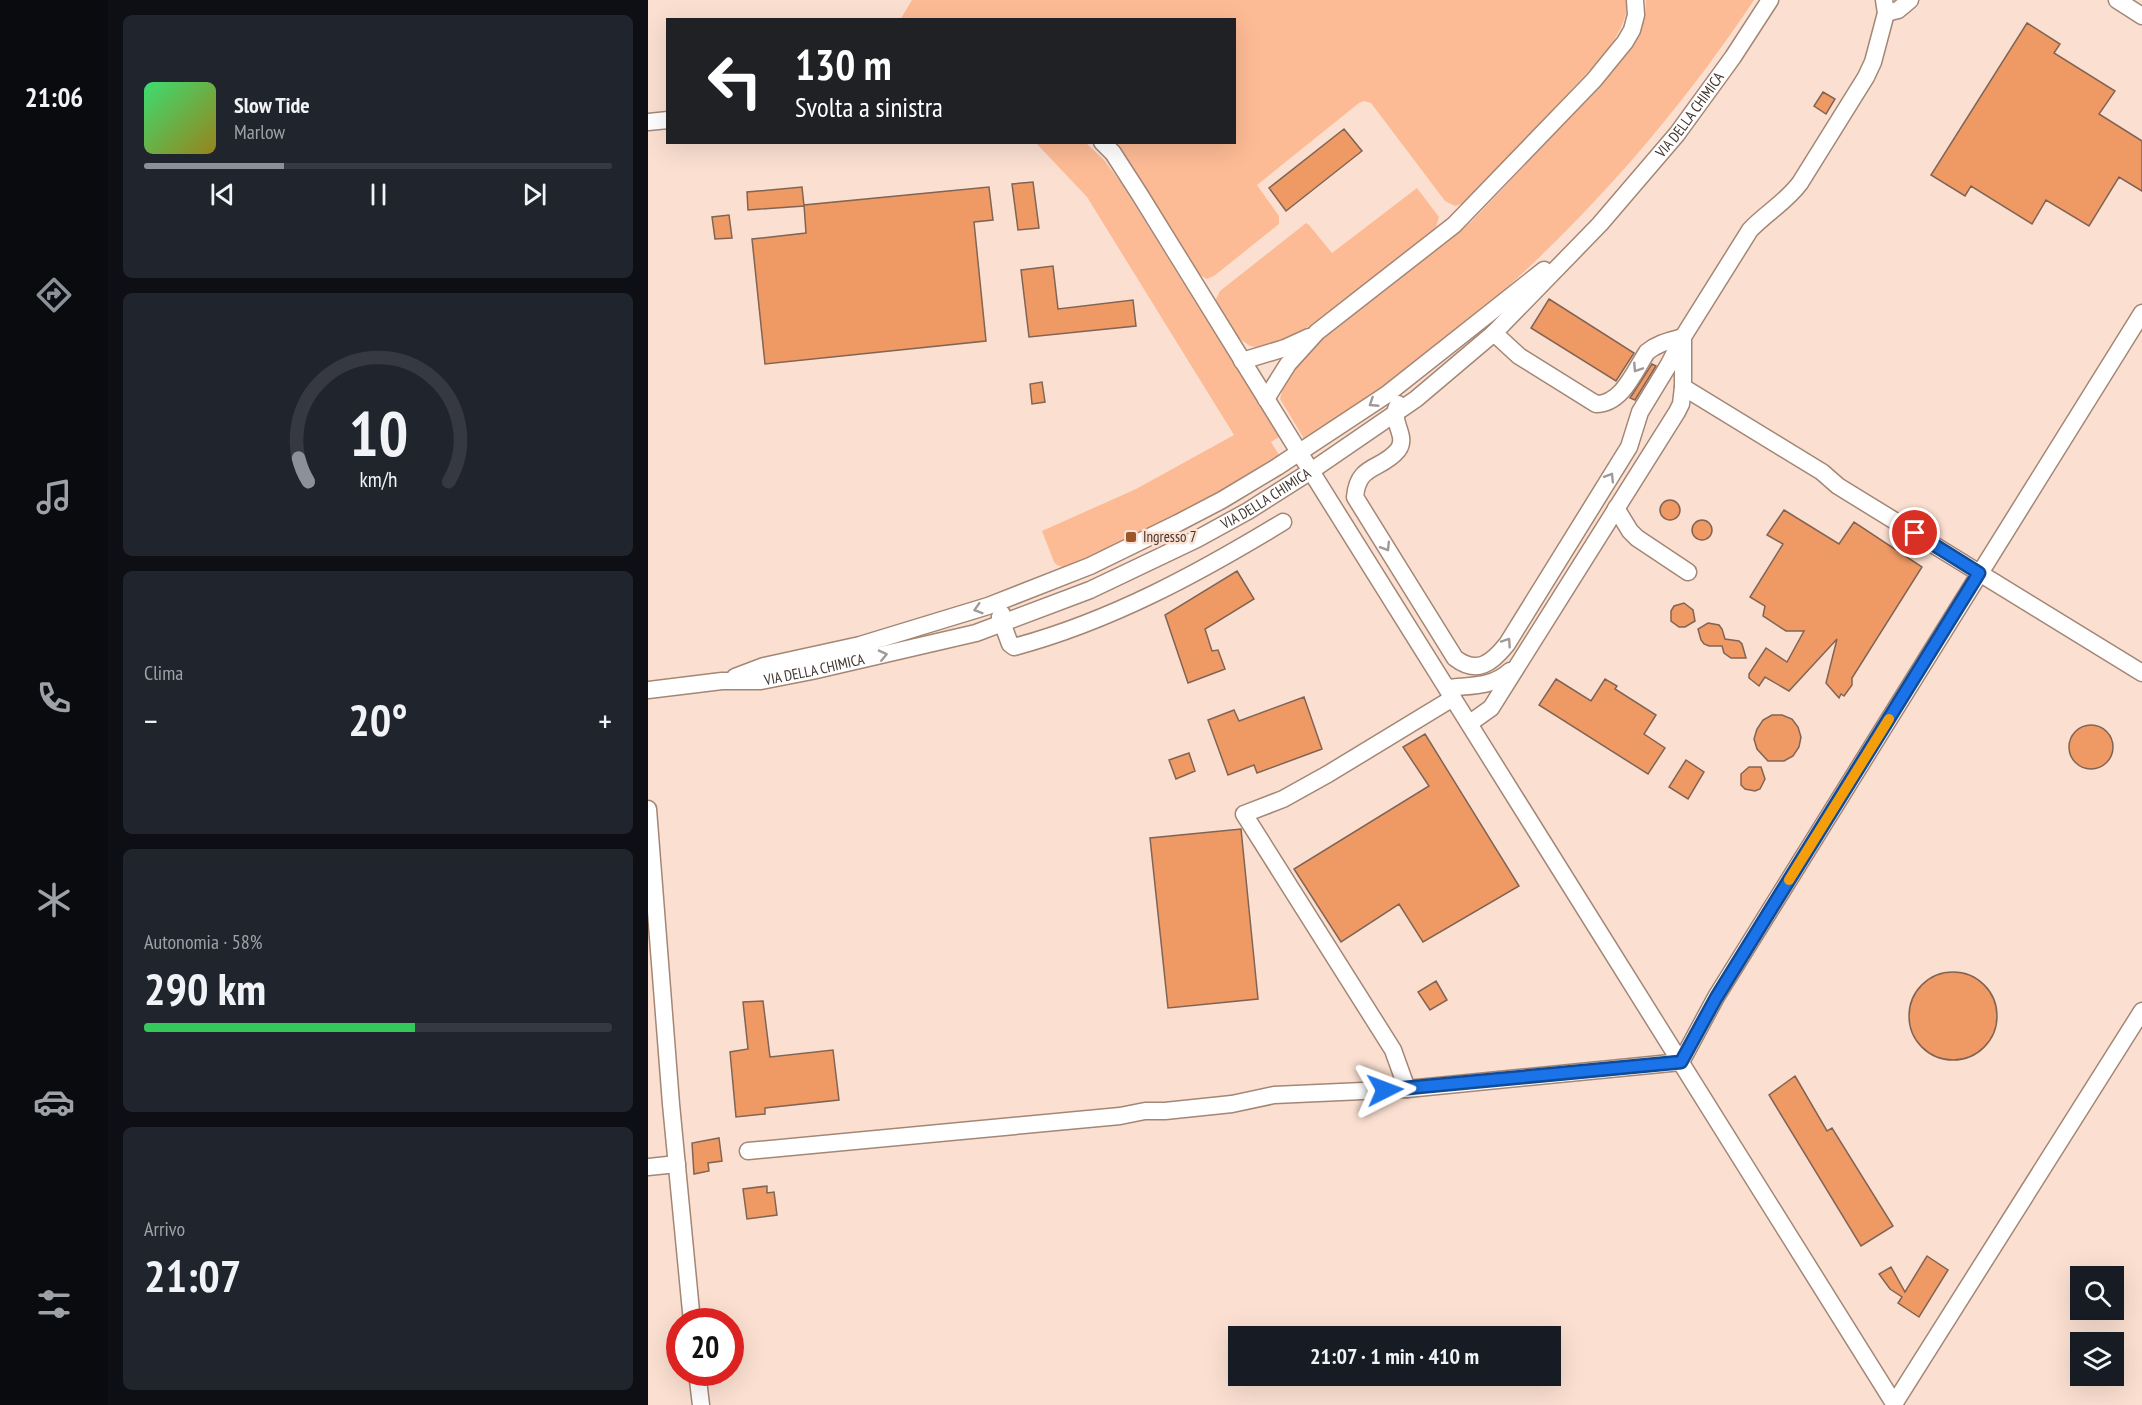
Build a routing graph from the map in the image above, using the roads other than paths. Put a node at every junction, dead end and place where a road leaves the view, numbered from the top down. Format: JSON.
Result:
{"nodes":[{"id":1,"x":1635,"y":0,"type":"edge"},
{"id":2,"x":1770,"y":0,"type":"edge"},
{"id":3,"x":1910,"y":0,"type":"edge"},
{"id":4,"x":2117,"y":0,"type":"edge"},
{"id":5,"x":1885,"y":6,"type":"edge"},
{"id":6,"x":2142,"y":16,"type":"edge"},
{"id":7,"x":666,"y":120,"type":"edge"},
{"id":8,"x":648,"y":122,"type":"edge"},
{"id":9,"x":1104,"y":144,"type":"edge"},
{"id":10,"x":1600,"y":224,"type":"junction"},
{"id":11,"x":1538,"y":274,"type":"junction"},
{"id":12,"x":2142,"y":313,"type":"edge"},
{"id":13,"x":1317,"y":332,"type":"junction"},
{"id":14,"x":1494,"y":333,"type":"junction"},
{"id":15,"x":1683,"y":337,"type":"junction"},
{"id":16,"x":1242,"y":361,"type":"junction"},
{"id":17,"x":1683,"y":387,"type":"junction"},
{"id":18,"x":1266,"y":399,"type":"junction"},
{"id":19,"x":1396,"y":413,"type":"junction"},
{"id":20,"x":1299,"y":452,"type":"junction"},
{"id":21,"x":1311,"y":471,"type":"junction"},
{"id":22,"x":1222,"y":500,"type":"junction"},
{"id":23,"x":1616,"y":508,"type":"junction"},
{"id":24,"x":1283,"y":522,"type":"dead end"},
{"id":25,"x":1688,"y":572,"type":"dead end"},
{"id":26,"x":1979,"y":573,"type":"junction"},
{"id":27,"x":1003,"y":624,"type":"junction"},
{"id":28,"x":1518,"y":665,"type":"junction"},
{"id":29,"x":2142,"y":673,"type":"edge"},
{"id":30,"x":722,"y":681,"type":"junction"},
{"id":31,"x":648,"y":690,"type":"edge"},
{"id":32,"x":1450,"y":693,"type":"junction"},
{"id":33,"x":1470,"y":723,"type":"junction"},
{"id":34,"x":648,"y":809,"type":"edge"},
{"id":35,"x":2142,"y":1011,"type":"edge"},
{"id":36,"x":1681,"y":1062,"type":"junction"},
{"id":37,"x":1407,"y":1089,"type":"junction"},
{"id":38,"x":748,"y":1151,"type":"dead end"},
{"id":39,"x":677,"y":1164,"type":"junction"},
{"id":40,"x":648,"y":1167,"type":"edge"},
{"id":41,"x":691,"y":1308,"type":"edge"},
{"id":42,"x":699,"y":1386,"type":"edge"},
{"id":43,"x":701,"y":1405,"type":"edge"},
{"id":44,"x":1894,"y":1405,"type":"edge"}],
"edges":[{"from":1,"to":13,"type":"lane"},
{"from":2,"to":10,"type":"lane","name":"VIA DELLA CHIMICA"},
{"from":3,"to":5,"type":"lane"},
{"from":4,"to":6,"type":"lane"},
{"from":5,"to":15,"type":"lane"},
{"from":7,"to":8,"type":"lane"},
{"from":9,"to":16,"type":"lane"},
{"from":10,"to":11,"type":"lane","name":"VIA DELLA CHIMICA"},
{"from":10,"to":14,"type":"lane","name":"VIA DELLA CHIMICA"},
{"from":11,"to":19,"type":"lane"},
{"from":11,"to":20,"type":"lane","name":"VIA DELLA CHIMICA","one_way":true},
{"from":12,"to":26,"type":"lane"},
{"from":13,"to":16,"type":"lane"},
{"from":13,"to":18,"type":"lane"},
{"from":15,"to":14,"type":"lane","one_way":true},
{"from":14,"to":19,"type":"lane","name":"VIA DELLA CHIMICA"},
{"from":15,"to":17,"type":"lane"},
{"from":19,"to":15,"type":"lane","one_way":true},
{"from":16,"to":18,"type":"lane"},
{"from":17,"to":23,"type":"lane"},
{"from":17,"to":26,"type":"lane"},
{"from":18,"to":20,"type":"lane"},
{"from":19,"to":21,"type":"lane","name":"VIA DELLA CHIMICA"},
{"from":20,"to":21,"type":"lane"},
{"from":20,"to":22,"type":"lane","name":"VIA DELLA CHIMICA"},
{"from":21,"to":27,"type":"lane","name":"VIA DELLA CHIMICA"},
{"from":21,"to":32,"type":"lane"},
{"from":22,"to":27,"type":"lane"},
{"from":22,"to":30,"type":"lane","name":"VIA DELLA CHIMICA","one_way":true},
{"from":23,"to":25,"type":"lane"},
{"from":23,"to":28,"type":"lane"},
{"from":24,"to":27,"type":"lane"},
{"from":26,"to":29,"type":"lane"},
{"from":26,"to":36,"type":"lane"},
{"from":30,"to":27,"type":"lane","name":"VIA DELLA CHIMICA","one_way":true},
{"from":28,"to":32,"type":"lane"},
{"from":28,"to":33,"type":"lane"},
{"from":30,"to":31,"type":"lane","name":"VIA DELLA CHIMICA"},
{"from":32,"to":33,"type":"lane"},
{"from":32,"to":37,"type":"lane"},
{"from":33,"to":36,"type":"lane"},
{"from":34,"to":39,"type":"lane"},
{"from":35,"to":44,"type":"lane"},
{"from":36,"to":37,"type":"lane"},
{"from":36,"to":44,"type":"lane"},
{"from":37,"to":38,"type":"lane"},
{"from":39,"to":40,"type":"lane"},
{"from":39,"to":41,"type":"lane"},
{"from":42,"to":43,"type":"lane"}]}
